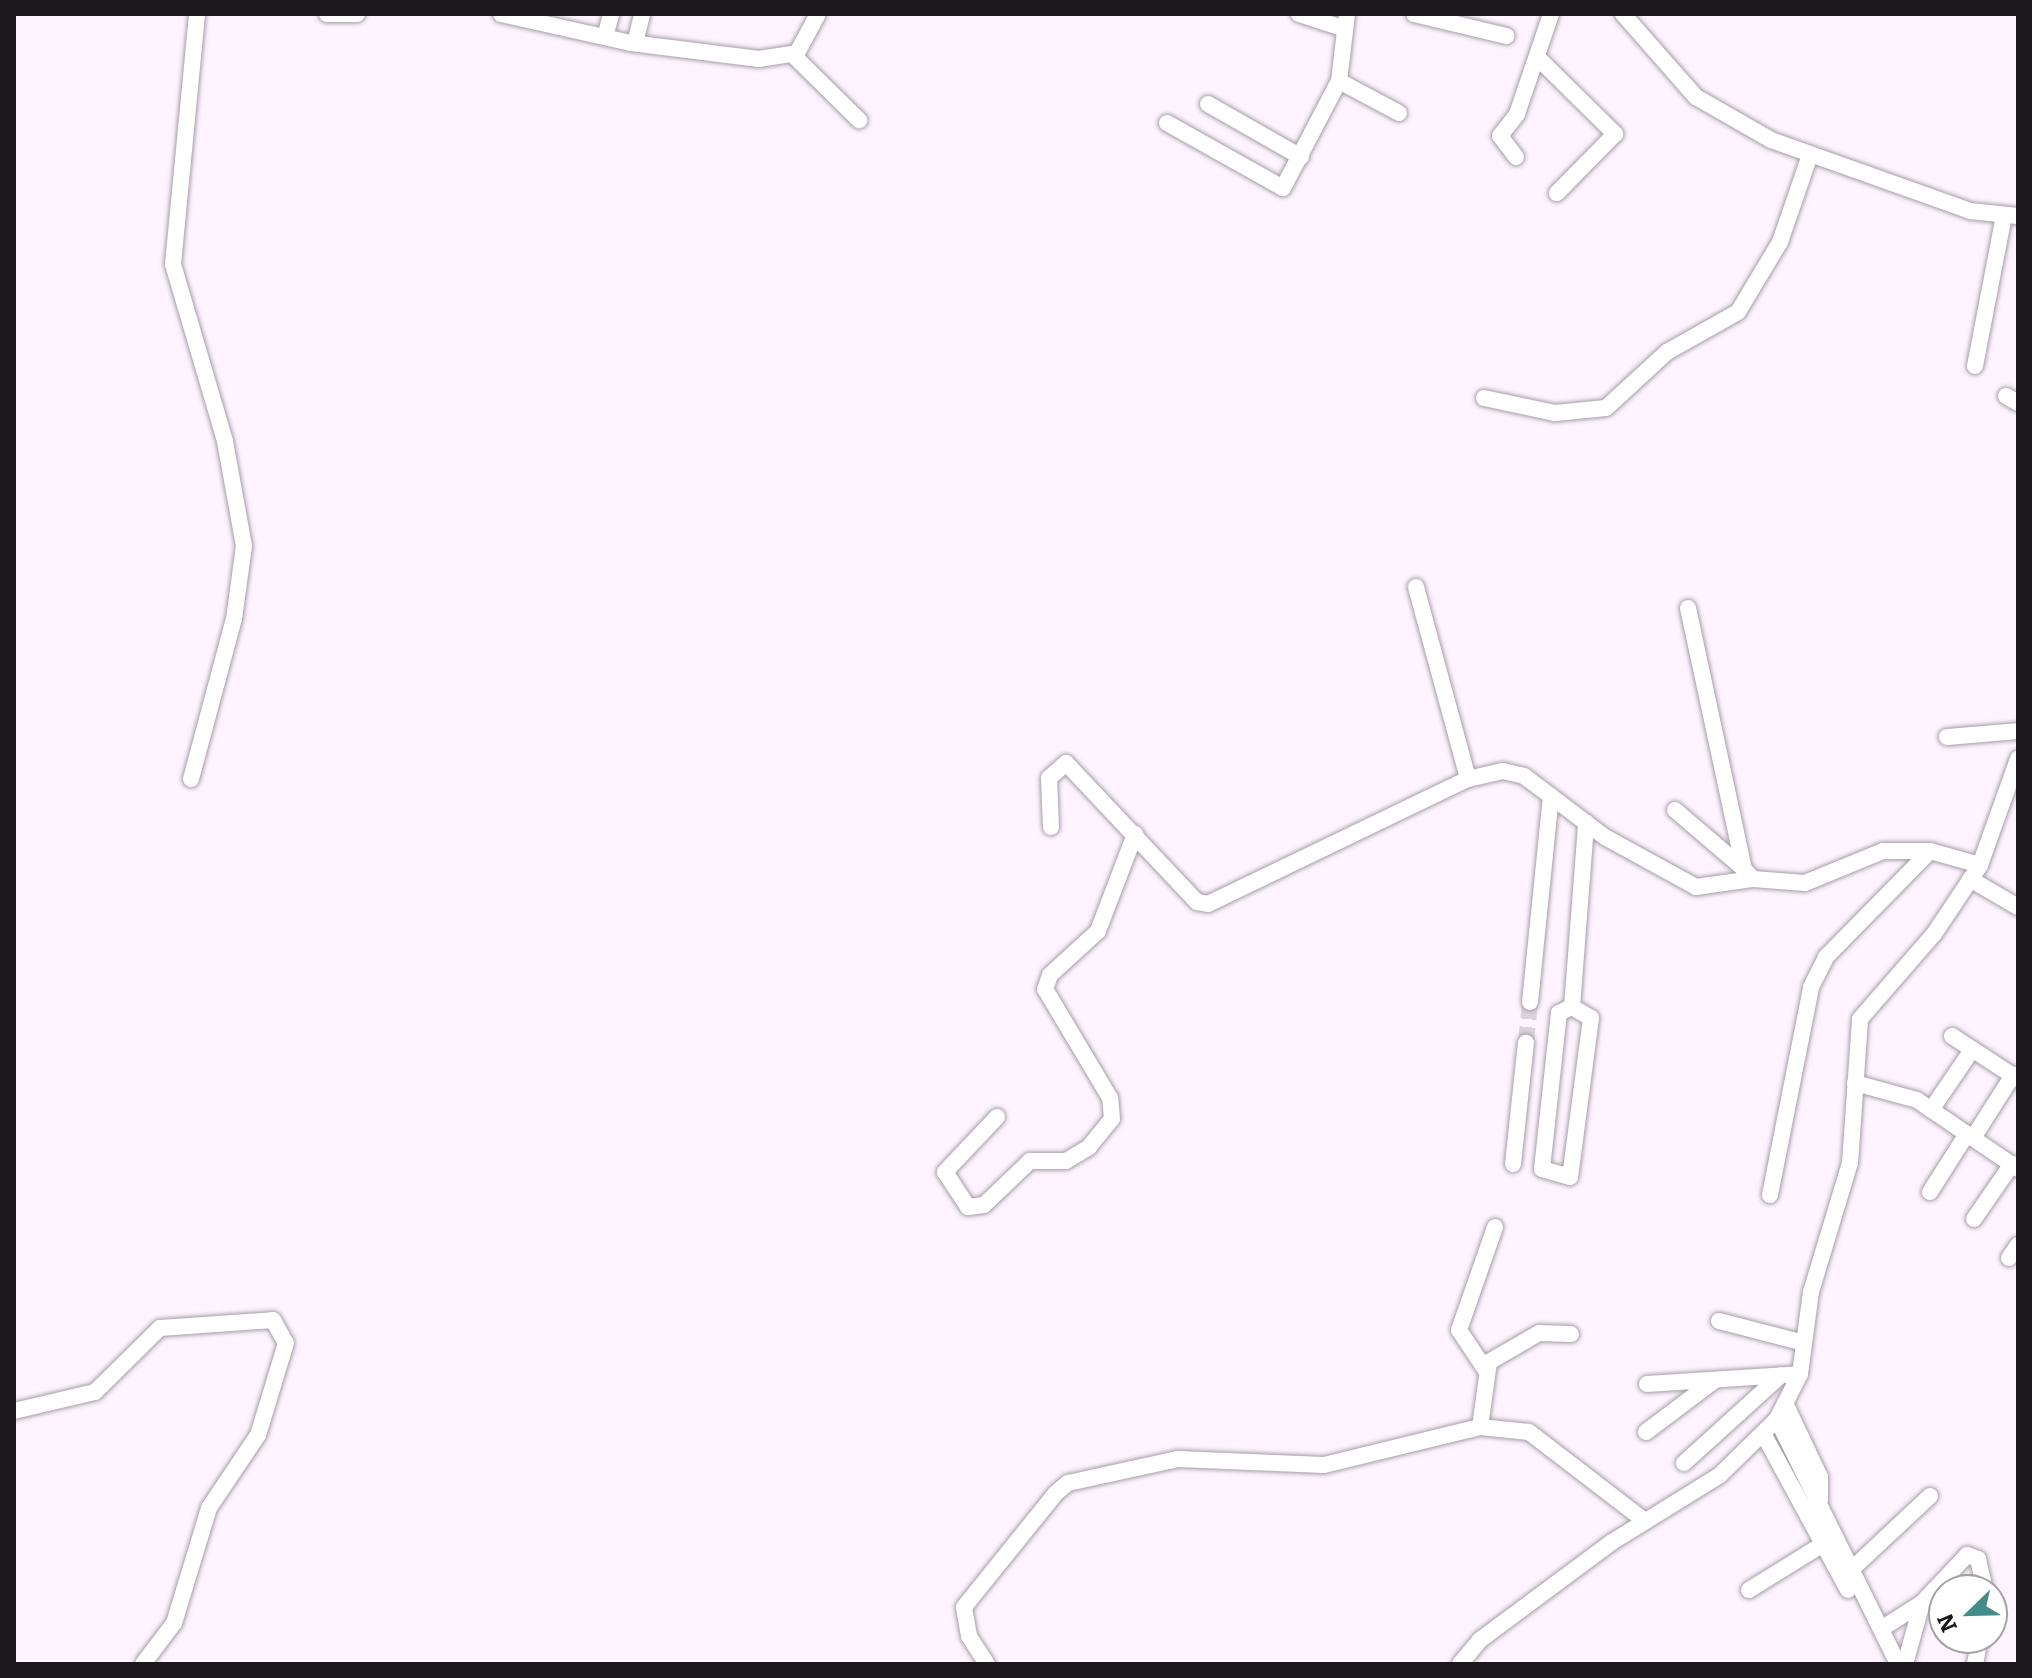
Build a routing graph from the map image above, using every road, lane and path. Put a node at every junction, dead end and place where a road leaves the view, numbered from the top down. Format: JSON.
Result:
{"nodes":[{"id":1,"x":197,"y":14,"type":"edge"},
{"id":2,"x":327,"y":14,"type":"edge"},
{"id":3,"x":357,"y":14,"type":"edge"},
{"id":4,"x":506,"y":14,"type":"edge"},
{"id":5,"x":611,"y":14,"type":"edge"},
{"id":6,"x":642,"y":14,"type":"edge"},
{"id":7,"x":818,"y":14,"type":"edge"},
{"id":8,"x":1299,"y":14,"type":"edge"},
{"id":9,"x":1551,"y":14,"type":"edge"},
{"id":10,"x":1623,"y":14,"type":"edge"},
{"id":11,"x":1420,"y":15,"type":"edge"},
{"id":12,"x":1344,"y":21,"type":"edge"},
{"id":13,"x":1506,"y":36,"type":"dead end"},
{"id":14,"x":605,"y":37,"type":"junction"},
{"id":15,"x":635,"y":43,"type":"junction"},
{"id":16,"x":793,"y":55,"type":"junction"},
{"id":17,"x":1537,"y":57,"type":"junction"},
{"id":18,"x":1339,"y":81,"type":"junction"},
{"id":19,"x":1208,"y":104,"type":"dead end"},
{"id":20,"x":1399,"y":113,"type":"dead end"},
{"id":21,"x":859,"y":120,"type":"dead end"},
{"id":22,"x":1167,"y":123,"type":"dead end"},
{"id":23,"x":1301,"y":157,"type":"junction"},
{"id":24,"x":1516,"y":157,"type":"dead end"},
{"id":25,"x":1809,"y":158,"type":"junction"},
{"id":26,"x":1557,"y":193,"type":"dead end"},
{"id":27,"x":2011,"y":215,"type":"edge"},
{"id":28,"x":1975,"y":366,"type":"dead end"},
{"id":29,"x":1484,"y":398,"type":"dead end"},
{"id":30,"x":1416,"y":587,"type":"dead end"},
{"id":31,"x":1688,"y":608,"type":"dead end"},
{"id":32,"x":2018,"y":731,"type":"edge"},
{"id":33,"x":1947,"y":737,"type":"dead end"},
{"id":34,"x":2018,"y":759,"type":"edge"},
{"id":35,"x":191,"y":779,"type":"dead end"},
{"id":36,"x":1468,"y":779,"type":"junction"},
{"id":37,"x":1551,"y":796,"type":"junction"},
{"id":38,"x":1675,"y":810,"type":"dead end"},
{"id":39,"x":1586,"y":823,"type":"junction"},
{"id":40,"x":1051,"y":827,"type":"dead end"},
{"id":41,"x":1135,"y":834,"type":"junction"},
{"id":42,"x":1930,"y":851,"type":"junction"},
{"id":43,"x":1975,"y":872,"type":"junction"},
{"id":44,"x":1748,"y":874,"type":"junction"},
{"id":45,"x":2018,"y":907,"type":"edge"},
{"id":46,"x":1530,"y":1002,"type":"tunnel mouth"},
{"id":47,"x":1572,"y":1007,"type":"junction"},
{"id":48,"x":1952,"y":1036,"type":"dead end"},
{"id":49,"x":1526,"y":1043,"type":"tunnel mouth"},
{"id":50,"x":1972,"y":1050,"type":"junction"},
{"id":51,"x":2015,"y":1077,"type":"edge"},
{"id":52,"x":1855,"y":1083,"type":"junction"},
{"id":53,"x":1931,"y":1110,"type":"junction"},
{"id":54,"x":997,"y":1117,"type":"dead end"},
{"id":55,"x":1970,"y":1136,"type":"junction"},
{"id":56,"x":1513,"y":1164,"type":"dead end"},
{"id":57,"x":2016,"y":1165,"type":"edge"},
{"id":58,"x":1930,"y":1192,"type":"dead end"},
{"id":59,"x":1770,"y":1195,"type":"dead end"},
{"id":60,"x":1974,"y":1219,"type":"dead end"},
{"id":61,"x":1495,"y":1227,"type":"dead end"},
{"id":62,"x":1719,"y":1321,"type":"dead end"},
{"id":63,"x":1571,"y":1334,"type":"dead end"},
{"id":64,"x":1804,"y":1343,"type":"junction"},
{"id":65,"x":1485,"y":1369,"type":"junction"},
{"id":66,"x":1800,"y":1374,"type":"junction"},
{"id":67,"x":1780,"y":1376,"type":"junction"},
{"id":68,"x":1715,"y":1380,"type":"junction"},
{"id":69,"x":1647,"y":1384,"type":"dead end"},
{"id":70,"x":1785,"y":1403,"type":"junction"},
{"id":71,"x":14,"y":1411,"type":"edge"},
{"id":72,"x":1777,"y":1419,"type":"junction"},
{"id":73,"x":1480,"y":1427,"type":"junction"},
{"id":74,"x":1646,"y":1432,"type":"dead end"},
{"id":75,"x":1765,"y":1437,"type":"junction"},
{"id":76,"x":1805,"y":1462,"type":"junction"},
{"id":77,"x":1684,"y":1463,"type":"dead end"},
{"id":78,"x":1930,"y":1496,"type":"dead end"},
{"id":79,"x":1645,"y":1521,"type":"junction"},
{"id":80,"x":1820,"y":1546,"type":"junction"},
{"id":81,"x":1852,"y":1569,"type":"junction"},
{"id":82,"x":1949,"y":1574,"type":"edge"},
{"id":83,"x":1981,"y":1574,"type":"edge"},
{"id":84,"x":1749,"y":1590,"type":"dead end"},
{"id":85,"x":1848,"y":1590,"type":"dead end"},
{"id":86,"x":1928,"y":1597,"type":"edge"},
{"id":87,"x":1922,"y":1603,"type":"junction"},
{"id":88,"x":1881,"y":1629,"type":"junction"},
{"id":89,"x":143,"y":1664,"type":"edge"},
{"id":90,"x":987,"y":1664,"type":"edge"},
{"id":91,"x":1460,"y":1664,"type":"edge"},
{"id":92,"x":1898,"y":1664,"type":"edge"},
{"id":93,"x":1905,"y":1664,"type":"edge"}],
"edges":[{"from":1,"to":35,"type":"street"},
{"from":2,"to":3,"type":"street"},
{"from":4,"to":14,"type":"street"},
{"from":5,"to":14,"type":"street"},
{"from":6,"to":15,"type":"street"},
{"from":7,"to":16,"type":"street"},
{"from":8,"to":12,"type":"street"},
{"from":9,"to":17,"type":"street"},
{"from":10,"to":25,"type":"street"},
{"from":11,"to":13,"type":"street"},
{"from":12,"to":18,"type":"street"},
{"from":14,"to":15,"type":"street"},
{"from":15,"to":16,"type":"street"},
{"from":16,"to":21,"type":"street"},
{"from":17,"to":24,"type":"street"},
{"from":17,"to":26,"type":"street"},
{"from":18,"to":20,"type":"street"},
{"from":18,"to":23,"type":"street"},
{"from":19,"to":23,"type":"street"},
{"from":22,"to":23,"type":"street"},
{"from":25,"to":27,"type":"street"},
{"from":25,"to":29,"type":"street"},
{"from":27,"to":28,"type":"street"},
{"from":30,"to":36,"type":"street"},
{"from":31,"to":44,"type":"street"},
{"from":32,"to":33,"type":"street"},
{"from":34,"to":43,"type":"street"},
{"from":36,"to":37,"type":"street"},
{"from":36,"to":41,"type":"street"},
{"from":37,"to":39,"type":"street"},
{"from":37,"to":46,"type":"street"},
{"from":38,"to":44,"type":"street"},
{"from":39,"to":44,"type":"street"},
{"from":39,"to":47,"type":"street"},
{"from":40,"to":41,"type":"street"},
{"from":41,"to":54,"type":"street"},
{"from":42,"to":43,"type":"street"},
{"from":42,"to":44,"type":"street"},
{"from":42,"to":59,"type":"street"},
{"from":43,"to":45,"type":"street"},
{"from":43,"to":52,"type":"street"},
{"from":47,"to":47,"type":"street"},
{"from":48,"to":50,"type":"street"},
{"from":49,"to":56,"type":"street"},
{"from":50,"to":51,"type":"street"},
{"from":50,"to":53,"type":"street"},
{"from":51,"to":55,"type":"street"},
{"from":52,"to":53,"type":"street"},
{"from":52,"to":64,"type":"street"},
{"from":53,"to":55,"type":"street"},
{"from":55,"to":57,"type":"street"},
{"from":55,"to":58,"type":"street"},
{"from":57,"to":60,"type":"street"},
{"from":61,"to":65,"type":"street"},
{"from":62,"to":64,"type":"street"},
{"from":63,"to":65,"type":"street"},
{"from":64,"to":66,"type":"street"},
{"from":65,"to":73,"type":"street"},
{"from":66,"to":67,"type":"street"},
{"from":66,"to":70,"type":"street"},
{"from":67,"to":68,"type":"street"},
{"from":67,"to":77,"type":"street"},
{"from":68,"to":69,"type":"street"},
{"from":68,"to":74,"type":"street"},
{"from":70,"to":72,"type":"street"},
{"from":70,"to":76,"type":"street"},
{"from":71,"to":89,"type":"street"},
{"from":72,"to":75,"type":"street"},
{"from":72,"to":76,"type":"street"},
{"from":73,"to":79,"type":"street"},
{"from":73,"to":90,"type":"street"},
{"from":75,"to":79,"type":"street"},
{"from":75,"to":80,"type":"street"},
{"from":76,"to":81,"type":"street"},
{"from":78,"to":81,"type":"street"},
{"from":79,"to":91,"type":"street"},
{"from":80,"to":84,"type":"street"},
{"from":80,"to":85,"type":"street"},
{"from":81,"to":88,"type":"street"},
{"from":82,"to":83,"type":"street"},
{"from":86,"to":87,"type":"street"},
{"from":87,"to":88,"type":"street"},
{"from":87,"to":93,"type":"street"},
{"from":88,"to":92,"type":"street"}]}
